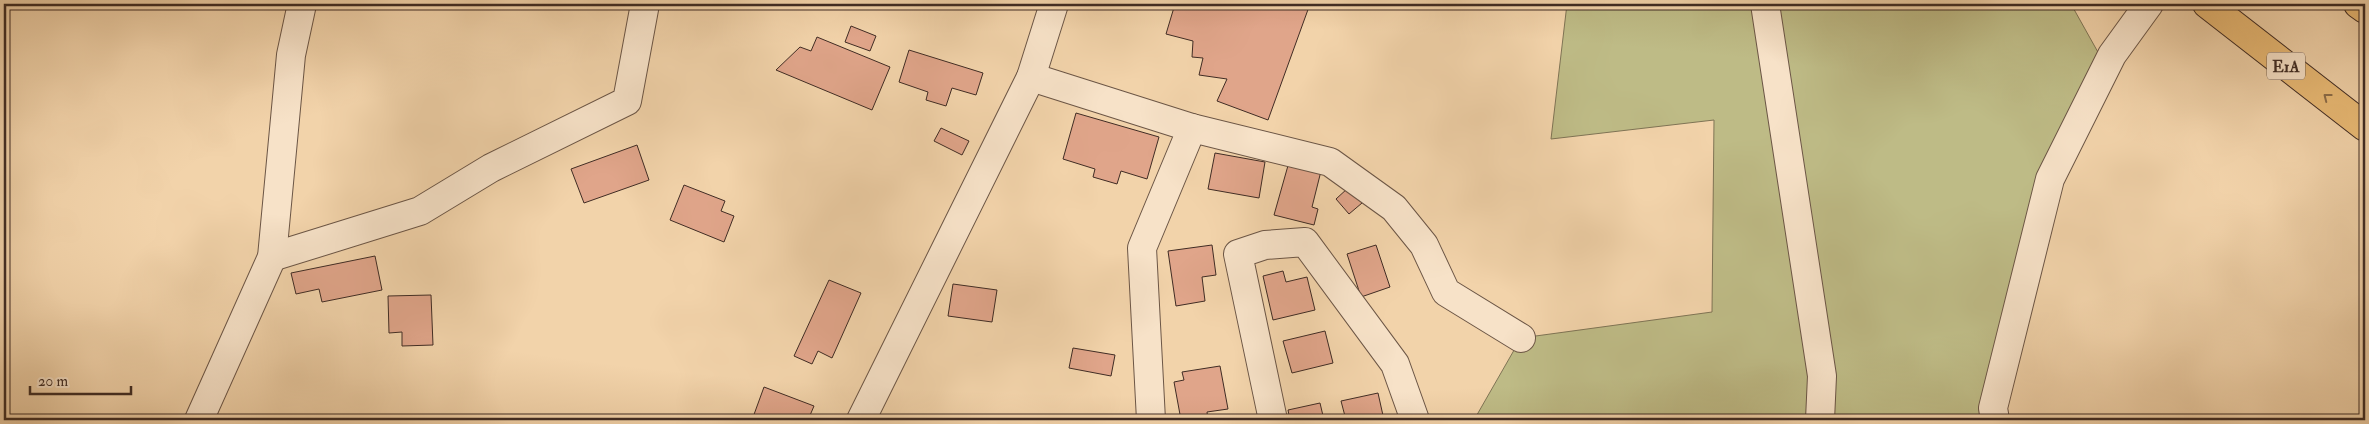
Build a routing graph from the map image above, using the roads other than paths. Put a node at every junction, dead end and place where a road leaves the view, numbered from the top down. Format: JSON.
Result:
{"nodes":[{"id":1,"x":302,"y":4,"type":"edge"},
{"id":2,"x":645,"y":4,"type":"edge"},
{"id":3,"x":1054,"y":4,"type":"edge"},
{"id":4,"x":1765,"y":4,"type":"edge"},
{"id":5,"x":2149,"y":4,"type":"edge"},
{"id":6,"x":2207,"y":4,"type":"edge"},
{"id":7,"x":2358,"y":4,"type":"edge"},
{"id":8,"x":2365,"y":10,"type":"edge"},
{"id":9,"x":1031,"y":77,"type":"junction"},
{"id":10,"x":2365,"y":127,"type":"edge"},
{"id":11,"x":1192,"y":128,"type":"junction"},
{"id":12,"x":272,"y":257,"type":"junction"},
{"id":13,"x":1521,"y":338,"type":"dead end"},
{"id":14,"x":199,"y":420,"type":"edge"},
{"id":15,"x":861,"y":420,"type":"edge"},
{"id":16,"x":1151,"y":420,"type":"edge"},
{"id":17,"x":1272,"y":420,"type":"edge"},
{"id":18,"x":1415,"y":420,"type":"edge"},
{"id":19,"x":1820,"y":420,"type":"edge"},
{"id":20,"x":1995,"y":420,"type":"edge"}],
"edges":[{"from":1,"to":12,"type":"street"},
{"from":2,"to":12,"type":"street"},
{"from":3,"to":9,"type":"street"},
{"from":4,"to":19,"type":"street"},
{"from":5,"to":20,"type":"street"},
{"from":10,"to":6,"type":"highway","number":"E1A","one_way":true},
{"from":7,"to":8,"type":"highway"},
{"from":9,"to":11,"type":"street"},
{"from":9,"to":15,"type":"street"},
{"from":11,"to":13,"type":"street"},
{"from":11,"to":16,"type":"street"},
{"from":12,"to":14,"type":"street"},
{"from":17,"to":18,"type":"street"}]}
